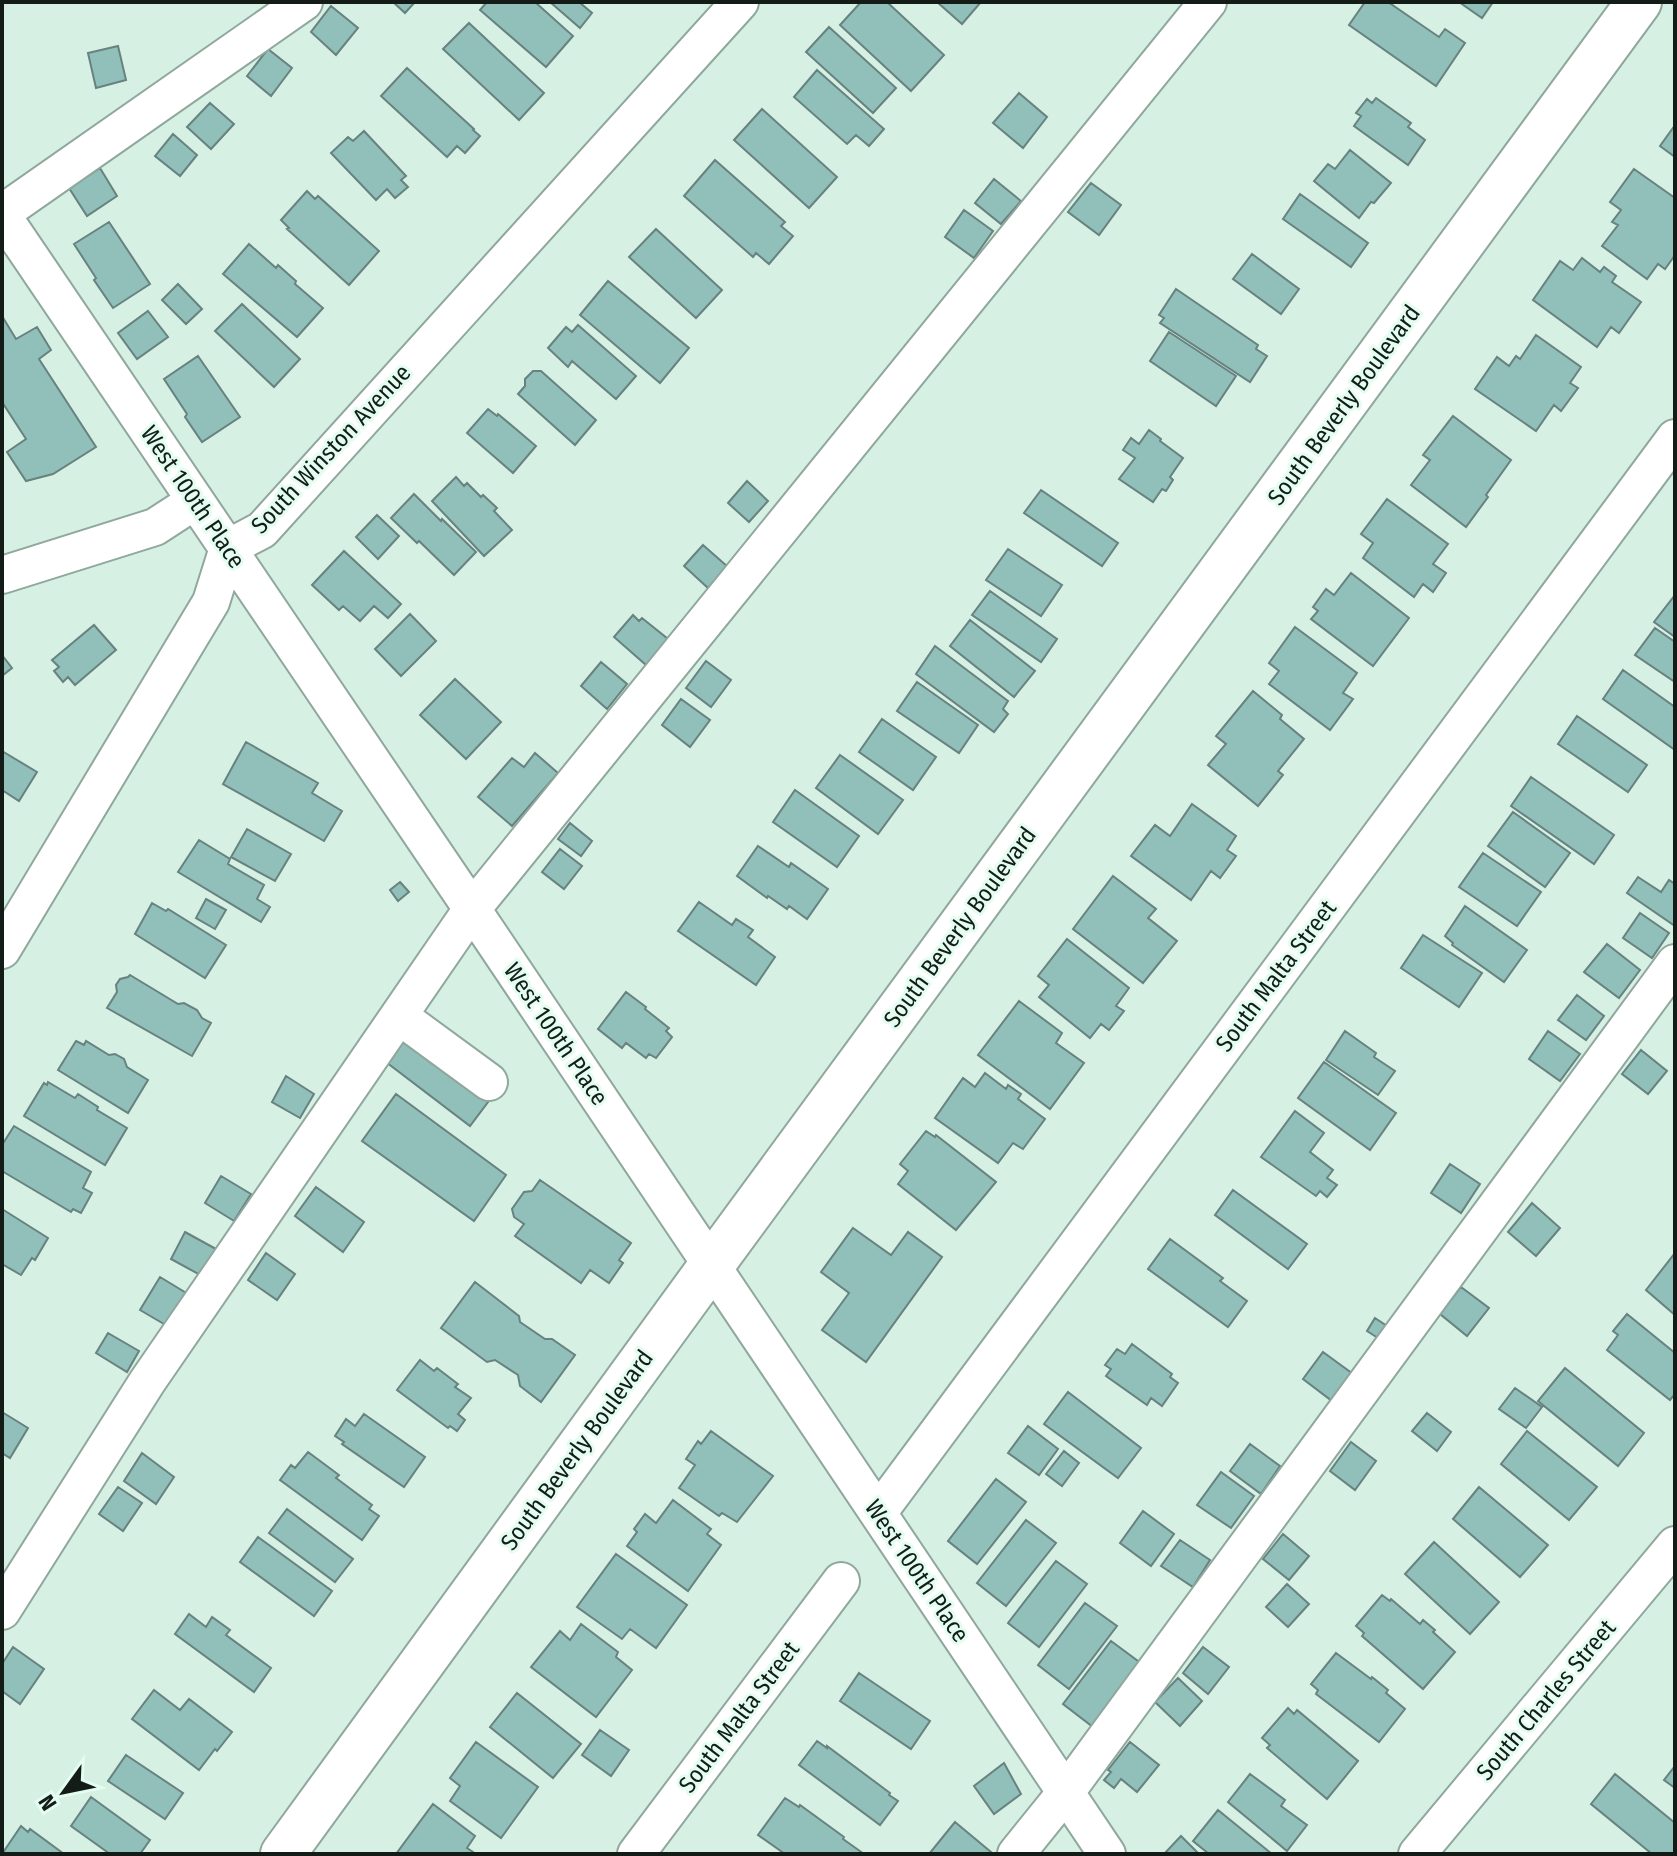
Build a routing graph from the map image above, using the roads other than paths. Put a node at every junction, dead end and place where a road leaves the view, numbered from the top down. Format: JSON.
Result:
{"nodes":[{"id":1,"x":304,"y":2,"type":"edge"},
{"id":2,"x":740,"y":2,"type":"edge"},
{"id":3,"x":1208,"y":2,"type":"edge"},
{"id":4,"x":1639,"y":2,"type":"edge"},
{"id":5,"x":2,"y":214,"type":"edge"},
{"id":6,"x":1675,"y":438,"type":"edge"},
{"id":7,"x":195,"y":501,"type":"junction"},
{"id":8,"x":228,"y":548,"type":"junction"},
{"id":9,"x":2,"y":575,"type":"edge"},
{"id":10,"x":472,"y":909,"type":"junction"},
{"id":11,"x":2,"y":950,"type":"edge"},
{"id":12,"x":1675,"y":963,"type":"edge"},
{"id":13,"x":399,"y":1016,"type":"junction"},
{"id":14,"x":489,"y":1082,"type":"dead end"},
{"id":15,"x":711,"y":1266,"type":"junction"},
{"id":16,"x":878,"y":1513,"type":"junction"},
{"id":17,"x":1675,"y":1545,"type":"edge"},
{"id":18,"x":841,"y":1581,"type":"dead end"},
{"id":19,"x":2,"y":1611,"type":"edge"},
{"id":20,"x":1066,"y":1792,"type":"junction"},
{"id":21,"x":283,"y":1854,"type":"edge"},
{"id":22,"x":636,"y":1854,"type":"edge"},
{"id":23,"x":1016,"y":1854,"type":"edge"},
{"id":24,"x":1107,"y":1854,"type":"edge"},
{"id":25,"x":1417,"y":1854,"type":"edge"}],
"edges":[{"from":1,"to":5,"type":"street"},
{"from":2,"to":8,"type":"street","name":"South Winston Avenue"},
{"from":3,"to":10,"type":"street"},
{"from":4,"to":15,"type":"main road","name":"South Beverly Boulevard"},
{"from":5,"to":7,"type":"street","name":"West 100th Place"},
{"from":6,"to":16,"type":"street","name":"South Malta Street"},
{"from":7,"to":8,"type":"street","name":"West 100th Place"},
{"from":7,"to":9,"type":"street"},
{"from":8,"to":10,"type":"street","name":"West 100th Place"},
{"from":8,"to":11,"type":"street","name":"South Winston Avenue"},
{"from":10,"to":13,"type":"street"},
{"from":10,"to":15,"type":"street","name":"West 100th Place"},
{"from":12,"to":20,"type":"street"},
{"from":13,"to":14,"type":"street"},
{"from":13,"to":19,"type":"street"},
{"from":15,"to":16,"type":"street","name":"West 100th Place"},
{"from":15,"to":21,"type":"main road","name":"South Beverly Boulevard"},
{"from":16,"to":20,"type":"street","name":"West 100th Place"},
{"from":17,"to":25,"type":"street","name":"South Charles Street"},
{"from":18,"to":22,"type":"street","name":"South Malta Street"},
{"from":20,"to":23,"type":"street"},
{"from":20,"to":24,"type":"street","name":"West 100th Place"}]}
